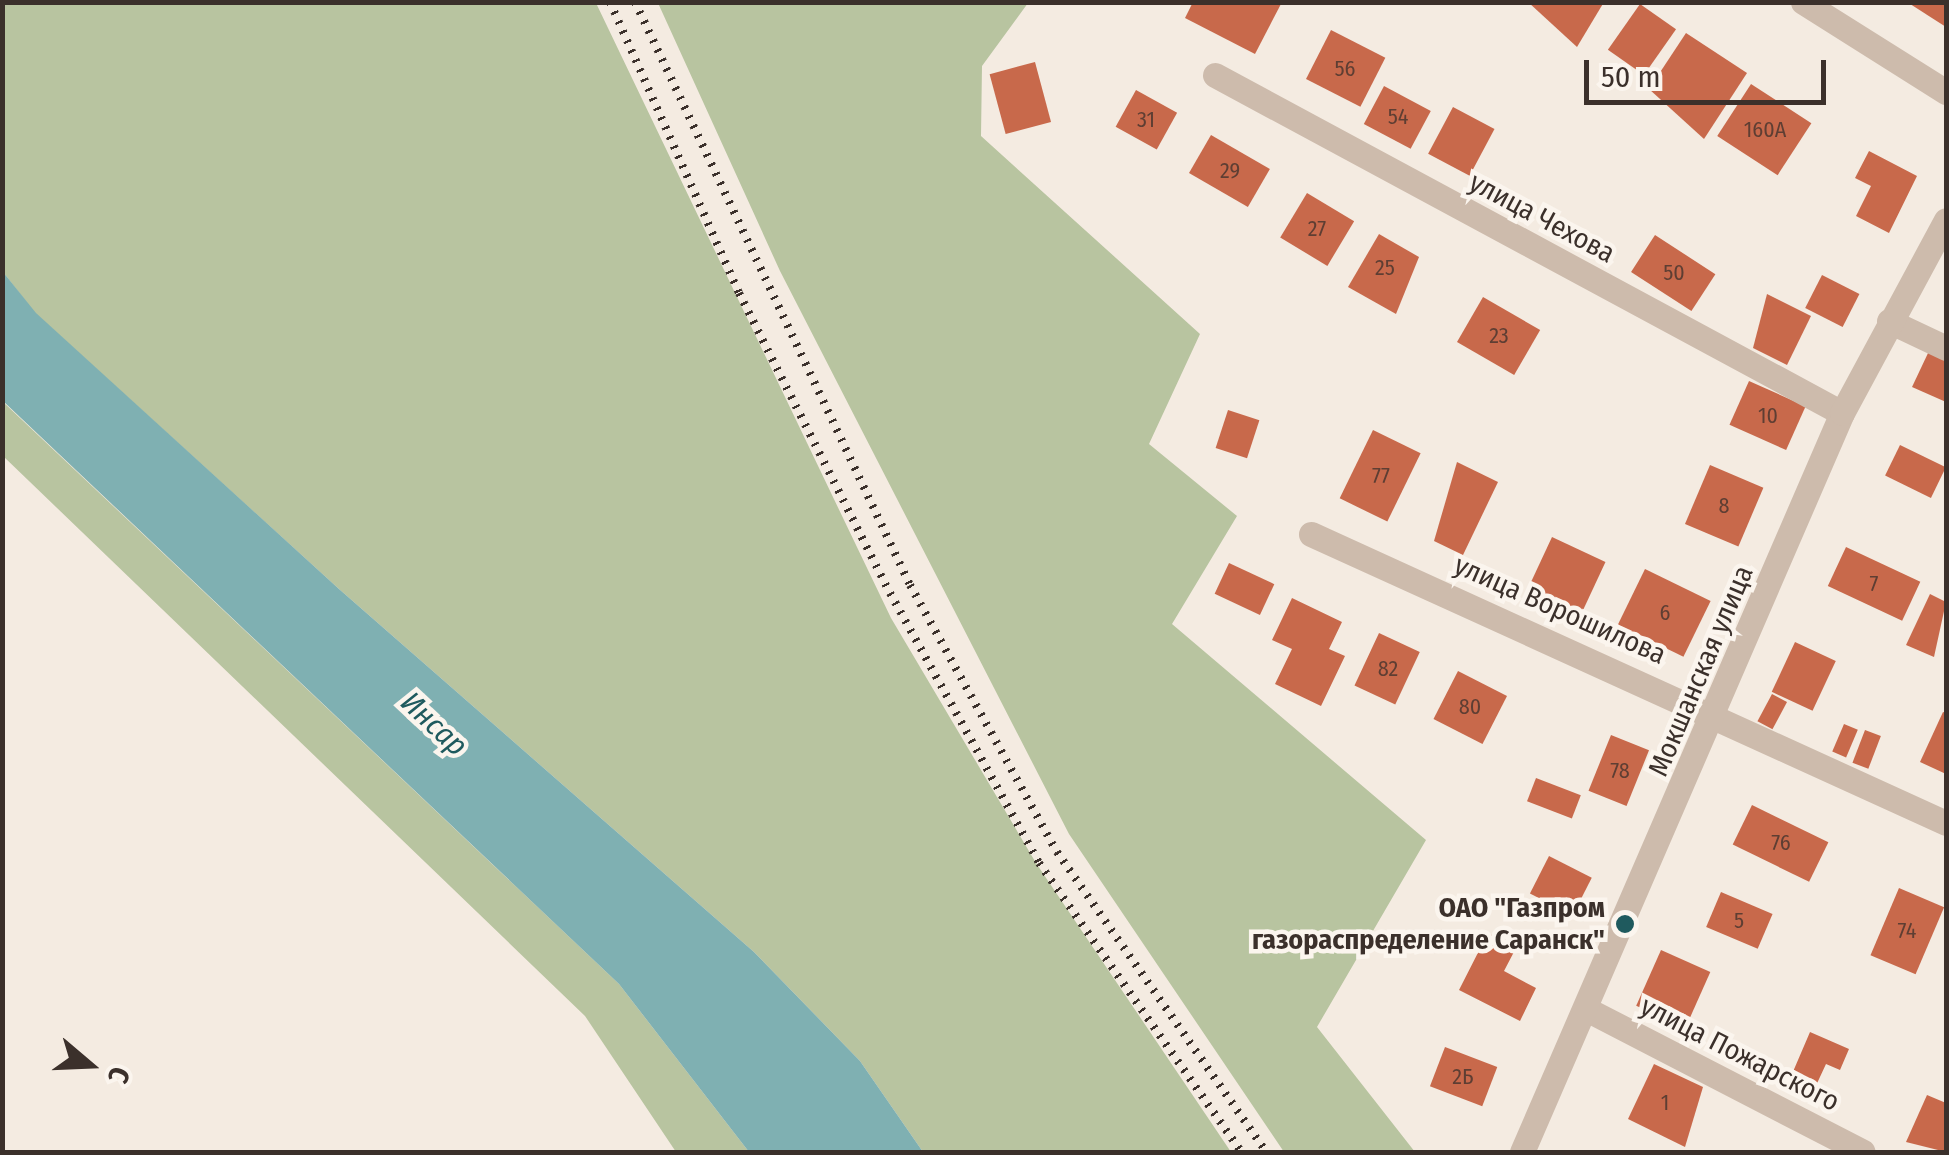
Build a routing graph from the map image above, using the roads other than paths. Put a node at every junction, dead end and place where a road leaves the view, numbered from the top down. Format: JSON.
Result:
{"nodes":[{"id":1,"x":1803,"y":2,"type":"edge"},
{"id":2,"x":1214,"y":75,"type":"dead end"},
{"id":3,"x":1946,"y":92,"type":"edge"},
{"id":4,"x":1946,"y":220,"type":"edge"},
{"id":5,"x":1888,"y":320,"type":"junction"},
{"id":6,"x":1946,"y":348,"type":"edge"},
{"id":7,"x":1842,"y":414,"type":"junction"},
{"id":8,"x":1310,"y":534,"type":"dead end"},
{"id":9,"x":1717,"y":712,"type":"junction"},
{"id":10,"x":1946,"y":823,"type":"edge"},
{"id":11,"x":1588,"y":1010,"type":"junction"},
{"id":12,"x":1522,"y":1152,"type":"edge"},
{"id":13,"x":1863,"y":1152,"type":"edge"}],
"edges":[{"from":1,"to":3,"type":"street"},
{"from":2,"to":7,"type":"street","name":"улица Чехова"},
{"from":4,"to":5,"type":"street","name":"Мокшанская улица"},
{"from":5,"to":6,"type":"street"},
{"from":5,"to":7,"type":"street","name":"Мокшанская улица"},
{"from":7,"to":9,"type":"street","name":"Мокшанская улица"},
{"from":8,"to":9,"type":"street","name":"улица Ворошилова"},
{"from":9,"to":10,"type":"street","name":"улица Ворошилова"},
{"from":9,"to":11,"type":"street","name":"Мокшанская улица"},
{"from":11,"to":12,"type":"street","name":"Мокшанская улица"},
{"from":11,"to":13,"type":"street","name":"улица Пожарского"}]}
